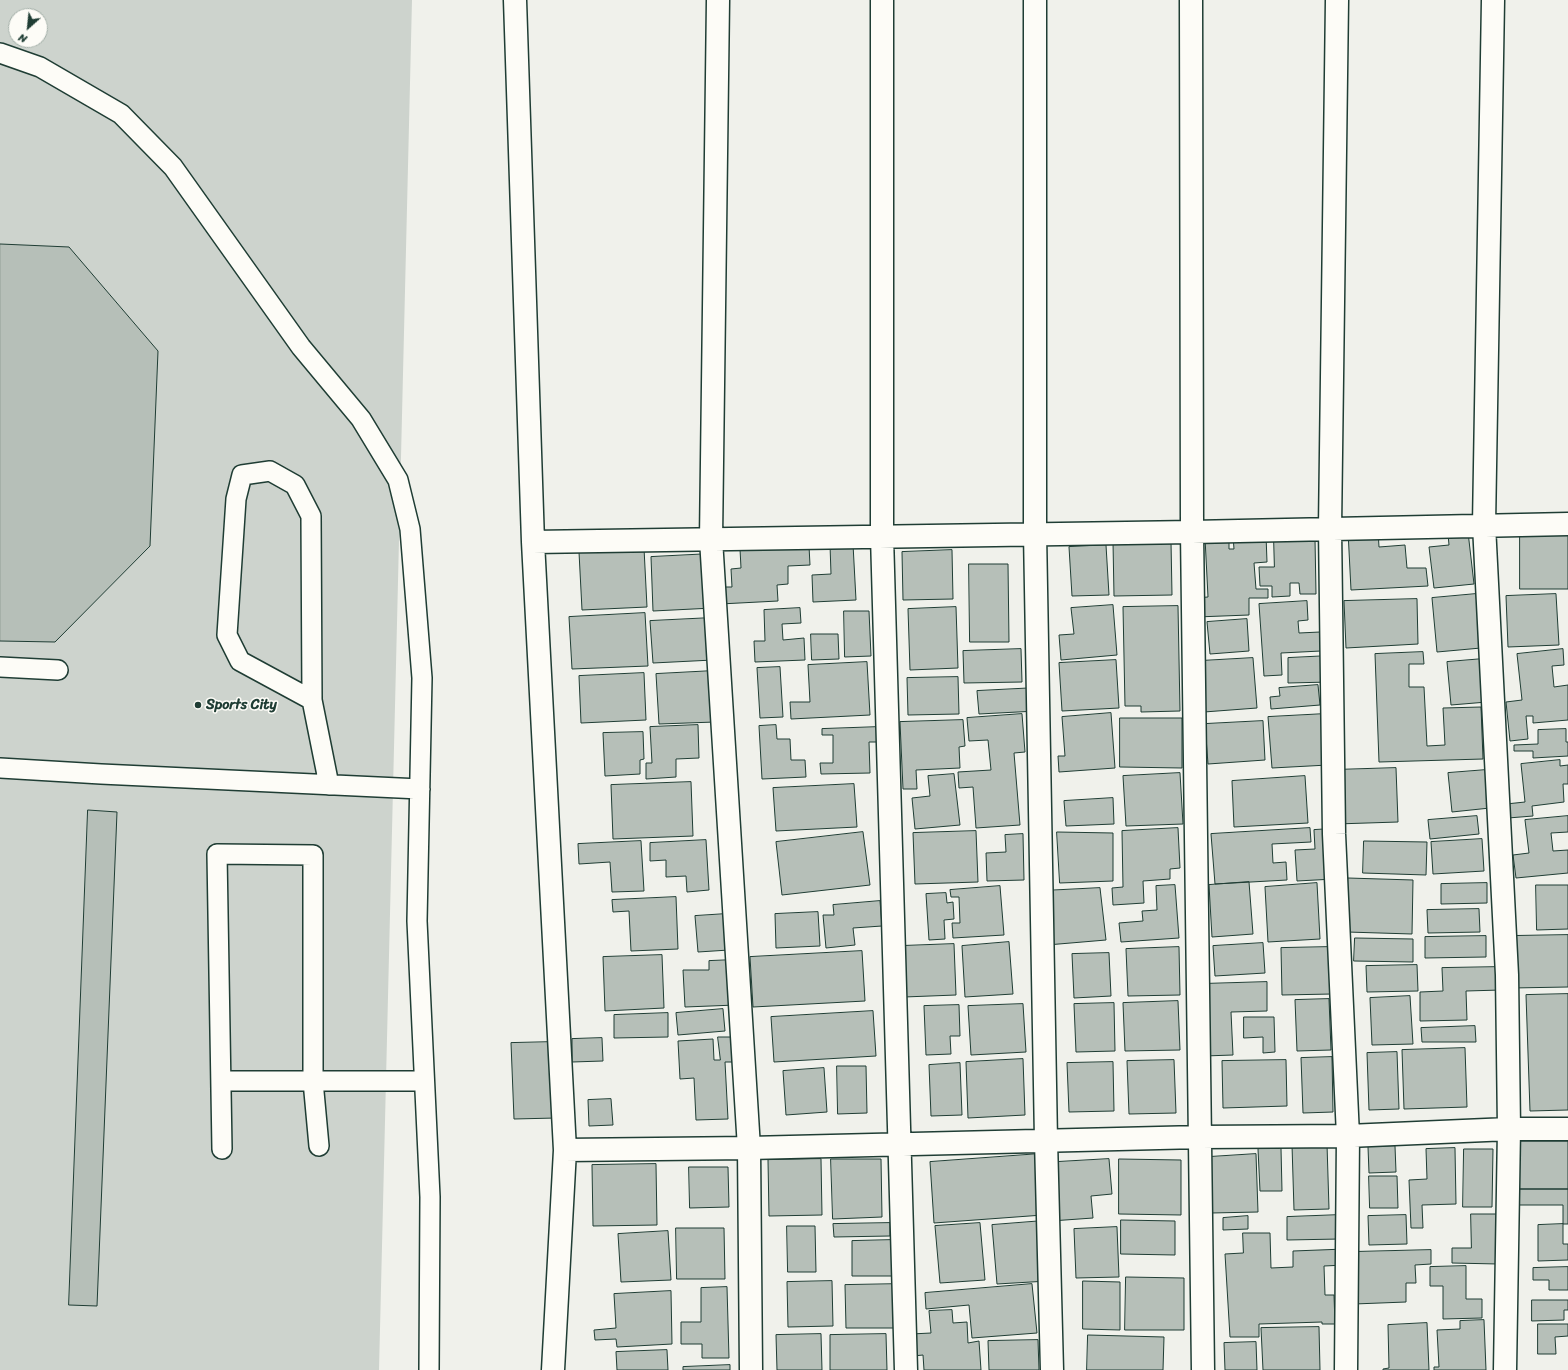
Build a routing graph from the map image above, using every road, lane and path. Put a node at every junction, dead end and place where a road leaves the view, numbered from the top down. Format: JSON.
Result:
{"nodes":[{"id":1,"x":515,"y":0,"type":"edge"},
{"id":2,"x":718,"y":0,"type":"edge"},
{"id":3,"x":882,"y":0,"type":"edge"},
{"id":4,"x":1035,"y":0,"type":"edge"},
{"id":5,"x":1191,"y":0,"type":"edge"},
{"id":6,"x":1337,"y":0,"type":"edge"},
{"id":7,"x":1493,"y":0,"type":"edge"},
{"id":8,"x":0,"y":53,"type":"edge"},
{"id":9,"x":1568,"y":524,"type":"edge"},
{"id":10,"x":1484,"y":525,"type":"junction"},
{"id":11,"x":1330,"y":528,"type":"junction"},
{"id":12,"x":1192,"y":532,"type":"junction"},
{"id":13,"x":1035,"y":533,"type":"junction"},
{"id":14,"x":882,"y":536,"type":"junction"},
{"id":15,"x":712,"y":539,"type":"junction"},
{"id":16,"x":533,"y":542,"type":"junction"},
{"id":17,"x":0,"y":667,"type":"edge"},
{"id":18,"x":58,"y":670,"type":"dead end"},
{"id":19,"x":312,"y":700,"type":"junction"},
{"id":20,"x":0,"y":768,"type":"edge"},
{"id":21,"x":329,"y":785,"type":"junction"},
{"id":22,"x":420,"y":789,"type":"junction"},
{"id":23,"x":221,"y":1081,"type":"junction"},
{"id":24,"x":424,"y":1081,"type":"junction"},
{"id":25,"x":313,"y":1082,"type":"junction"},
{"id":26,"x":1509,"y":1129,"type":"junction"},
{"id":27,"x":1568,"y":1129,"type":"edge"},
{"id":28,"x":1348,"y":1136,"type":"junction"},
{"id":29,"x":1200,"y":1137,"type":"junction"},
{"id":30,"x":1046,"y":1140,"type":"junction"},
{"id":31,"x":900,"y":1144,"type":"junction"},
{"id":32,"x":319,"y":1146,"type":"dead end"},
{"id":33,"x":749,"y":1148,"type":"junction"},
{"id":34,"x":222,"y":1149,"type":"dead end"},
{"id":35,"x":565,"y":1150,"type":"junction"},
{"id":36,"x":429,"y":1370,"type":"edge"},
{"id":37,"x":553,"y":1370,"type":"edge"},
{"id":38,"x":751,"y":1370,"type":"edge"},
{"id":39,"x":906,"y":1370,"type":"edge"},
{"id":40,"x":1052,"y":1370,"type":"edge"},
{"id":41,"x":1203,"y":1370,"type":"edge"},
{"id":42,"x":1346,"y":1370,"type":"edge"},
{"id":43,"x":1505,"y":1370,"type":"edge"}],
"edges":[{"from":1,"to":16,"type":"street"},
{"from":2,"to":15,"type":"street"},
{"from":3,"to":14,"type":"street"},
{"from":4,"to":13,"type":"street"},
{"from":5,"to":12,"type":"street"},
{"from":6,"to":11,"type":"street"},
{"from":7,"to":10,"type":"street"},
{"from":8,"to":22,"type":"lane"},
{"from":9,"to":10,"type":"street"},
{"from":10,"to":11,"type":"street"},
{"from":10,"to":26,"type":"street"},
{"from":11,"to":12,"type":"street"},
{"from":11,"to":28,"type":"street"},
{"from":12,"to":13,"type":"street"},
{"from":12,"to":29,"type":"street"},
{"from":13,"to":14,"type":"street"},
{"from":13,"to":30,"type":"street"},
{"from":14,"to":15,"type":"street"},
{"from":14,"to":31,"type":"street"},
{"from":15,"to":16,"type":"street"},
{"from":15,"to":33,"type":"street"},
{"from":16,"to":35,"type":"street"},
{"from":17,"to":18,"type":"lane"},
{"from":19,"to":19,"type":"lane"},
{"from":19,"to":21,"type":"lane"},
{"from":20,"to":21,"type":"lane"},
{"from":21,"to":22,"type":"lane"},
{"from":22,"to":24,"type":"lane"},
{"from":23,"to":25,"type":"lane"},
{"from":23,"to":25,"type":"lane"},
{"from":23,"to":34,"type":"lane"},
{"from":24,"to":25,"type":"lane"},
{"from":24,"to":36,"type":"lane"},
{"from":25,"to":32,"type":"lane"},
{"from":26,"to":27,"type":"street"},
{"from":26,"to":28,"type":"street"},
{"from":26,"to":43,"type":"street"},
{"from":28,"to":29,"type":"street"},
{"from":28,"to":42,"type":"street"},
{"from":29,"to":30,"type":"street"},
{"from":29,"to":41,"type":"street"},
{"from":30,"to":31,"type":"street"},
{"from":30,"to":40,"type":"street"},
{"from":31,"to":33,"type":"street"},
{"from":31,"to":39,"type":"street"},
{"from":33,"to":35,"type":"street"},
{"from":33,"to":38,"type":"street"},
{"from":35,"to":37,"type":"street"}]}
